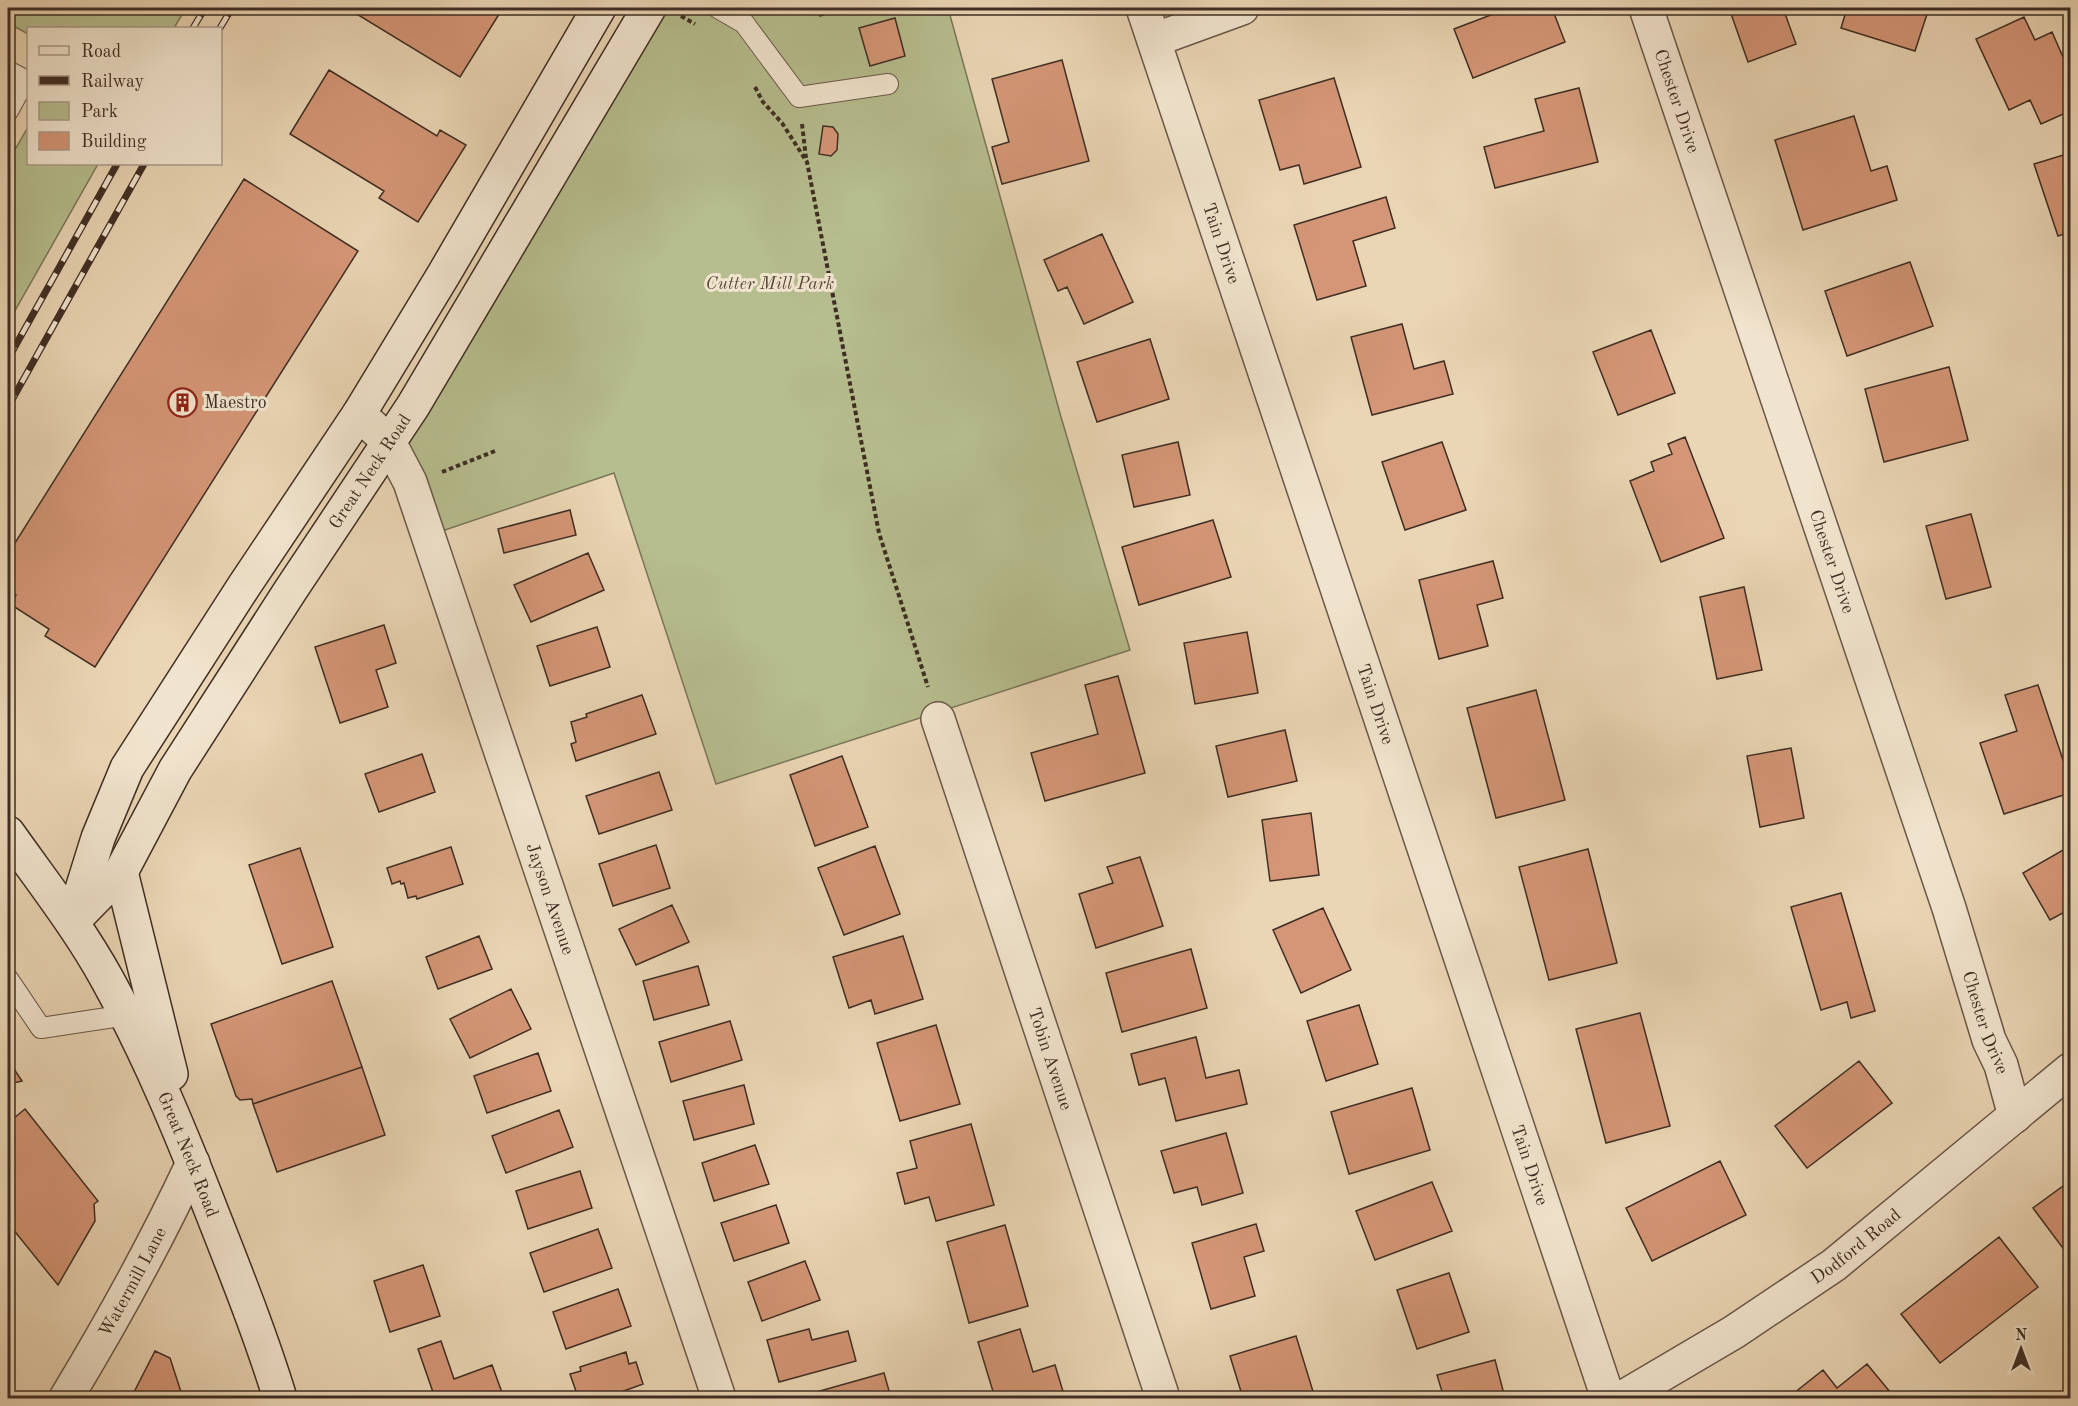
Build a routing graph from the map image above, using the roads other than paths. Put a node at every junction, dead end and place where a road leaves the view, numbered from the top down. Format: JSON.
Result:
{"nodes":[{"id":1,"x":599,"y":8,"type":"edge"},
{"id":2,"x":718,"y":8,"type":"edge"},
{"id":3,"x":1143,"y":8,"type":"edge"},
{"id":4,"x":1242,"y":8,"type":"edge"},
{"id":5,"x":1646,"y":8,"type":"edge"},
{"id":6,"x":662,"y":10,"type":"edge"},
{"id":7,"x":1154,"y":40,"type":"junction"},
{"id":8,"x":8,"y":71,"type":"edge"},
{"id":9,"x":888,"y":84,"type":"dead end"},
{"id":10,"x":8,"y":111,"type":"edge"},
{"id":11,"x":359,"y":414,"type":"junction"},
{"id":12,"x":389,"y":442,"type":"junction"},
{"id":13,"x":938,"y":720,"type":"road end"},
{"id":14,"x":10,"y":842,"type":"edge"},
{"id":15,"x":121,"y":872,"type":"junction"},
{"id":16,"x":72,"y":922,"type":"junction"},
{"id":17,"x":8,"y":979,"type":"edge"},
{"id":18,"x":127,"y":1015,"type":"junction"},
{"id":19,"x":2070,"y":1070,"type":"edge"},
{"id":20,"x":2015,"y":1116,"type":"junction"},
{"id":21,"x":193,"y":1163,"type":"junction"},
{"id":22,"x":66,"y":1398,"type":"edge"},
{"id":23,"x":280,"y":1398,"type":"edge"},
{"id":24,"x":719,"y":1398,"type":"edge"},
{"id":25,"x":1163,"y":1398,"type":"edge"},
{"id":26,"x":1608,"y":1398,"type":"edge"},
{"id":27,"x":1622,"y":1398,"type":"edge"}],
"edges":[{"from":1,"to":11,"type":"street"},
{"from":2,"to":9,"type":"lane"},
{"from":3,"to":7,"type":"street","name":"Tain Drive"},
{"from":4,"to":7,"type":"street"},
{"from":5,"to":20,"type":"street","name":"Chester Drive"},
{"from":6,"to":12,"type":"street","name":"Great Neck Road"},
{"from":7,"to":26,"type":"street","name":"Tain Drive"},
{"from":8,"to":10,"type":"lane"},
{"from":11,"to":12,"type":"street","name":"Jayson Avenue"},
{"from":11,"to":16,"type":"street"},
{"from":12,"to":15,"type":"street","name":"Great Neck Road"},
{"from":12,"to":24,"type":"street","name":"Jayson Avenue"},
{"from":13,"to":25,"type":"street","name":"Tobin Avenue"},
{"from":14,"to":16,"type":"street"},
{"from":15,"to":16,"type":"street","name":"Great Neck Road"},
{"from":15,"to":21,"type":"street"},
{"from":16,"to":18,"type":"street","name":"Great Neck Road"},
{"from":17,"to":18,"type":"lane"},
{"from":18,"to":21,"type":"street","name":"Great Neck Road"},
{"from":19,"to":20,"type":"street","name":"Dodford Road"},
{"from":20,"to":27,"type":"street","name":"Dodford Road"},
{"from":21,"to":22,"type":"street","name":"Watermill Lane"},
{"from":21,"to":23,"type":"street","name":"Great Neck Road"}]}
